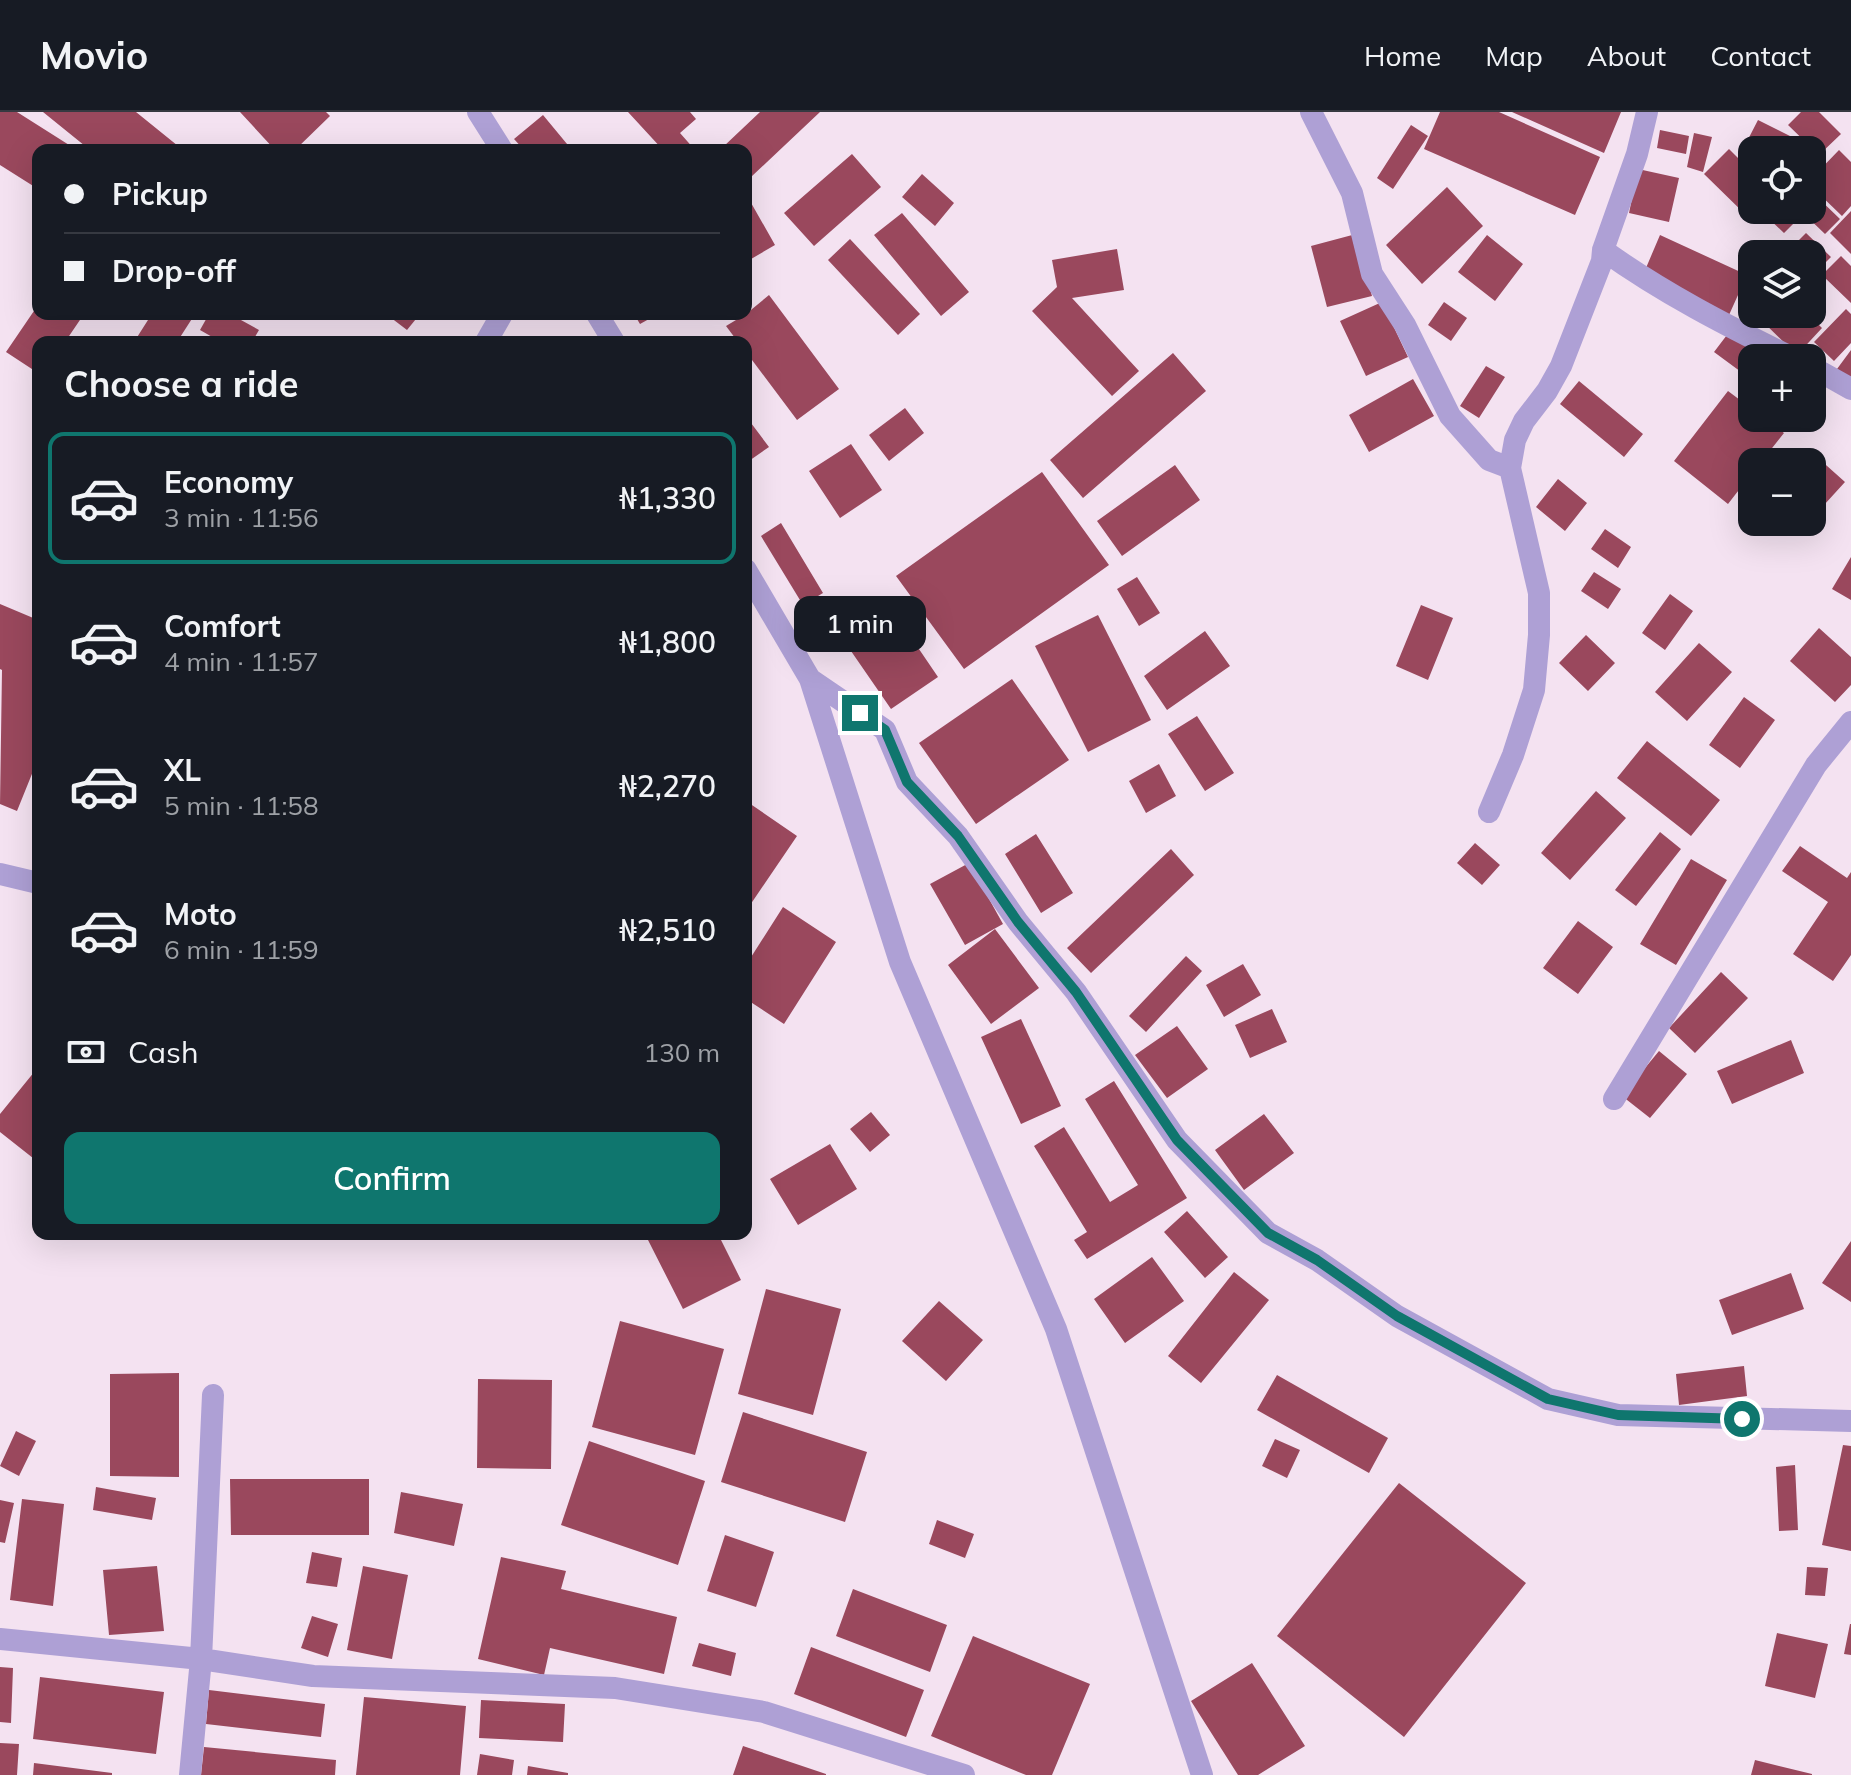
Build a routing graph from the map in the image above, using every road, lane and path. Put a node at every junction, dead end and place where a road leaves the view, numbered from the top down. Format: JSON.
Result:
{"nodes":[{"id":1,"x":1311,"y":112,"type":"edge"},
{"id":2,"x":1647,"y":112,"type":"edge"},
{"id":3,"x":489,"y":117,"type":"edge"},
{"id":4,"x":500,"y":144,"type":"edge"},
{"id":5,"x":1603,"y":250,"type":"junction"},
{"id":6,"x":1764,"y":344,"type":"edge"},
{"id":7,"x":1826,"y":375,"type":"edge"},
{"id":8,"x":1851,"y":389,"type":"edge"},
{"id":9,"x":1510,"y":468,"type":"junction"},
{"id":10,"x":752,"y":580,"type":"edge"},
{"id":11,"x":810,"y":679,"type":"junction"},
{"id":12,"x":1851,"y":722,"type":"edge"},
{"id":13,"x":1489,"y":812,"type":"dead end"},
{"id":14,"x":0,"y":874,"type":"edge"},
{"id":15,"x":32,"y":882,"type":"edge"},
{"id":16,"x":1614,"y":1099,"type":"dead end"},
{"id":17,"x":213,"y":1395,"type":"dead end"},
{"id":18,"x":1851,"y":1421,"type":"edge"},
{"id":19,"x":0,"y":1639,"type":"edge"},
{"id":20,"x":201,"y":1659,"type":"junction"},
{"id":21,"x":190,"y":1775,"type":"edge"},
{"id":22,"x":964,"y":1775,"type":"edge"},
{"id":23,"x":1202,"y":1775,"type":"edge"}],
"edges":[{"from":1,"to":9,"type":"street"},
{"from":2,"to":5,"type":"street"},
{"from":3,"to":4,"type":"street"},
{"from":5,"to":6,"type":"street"},
{"from":5,"to":9,"type":"street"},
{"from":7,"to":8,"type":"street"},
{"from":9,"to":13,"type":"street"},
{"from":10,"to":11,"type":"street"},
{"from":11,"to":18,"type":"street"},
{"from":11,"to":23,"type":"street"},
{"from":12,"to":16,"type":"street"},
{"from":14,"to":15,"type":"street"},
{"from":17,"to":20,"type":"street"},
{"from":19,"to":20,"type":"street"},
{"from":20,"to":21,"type":"street"},
{"from":20,"to":22,"type":"street"}]}
